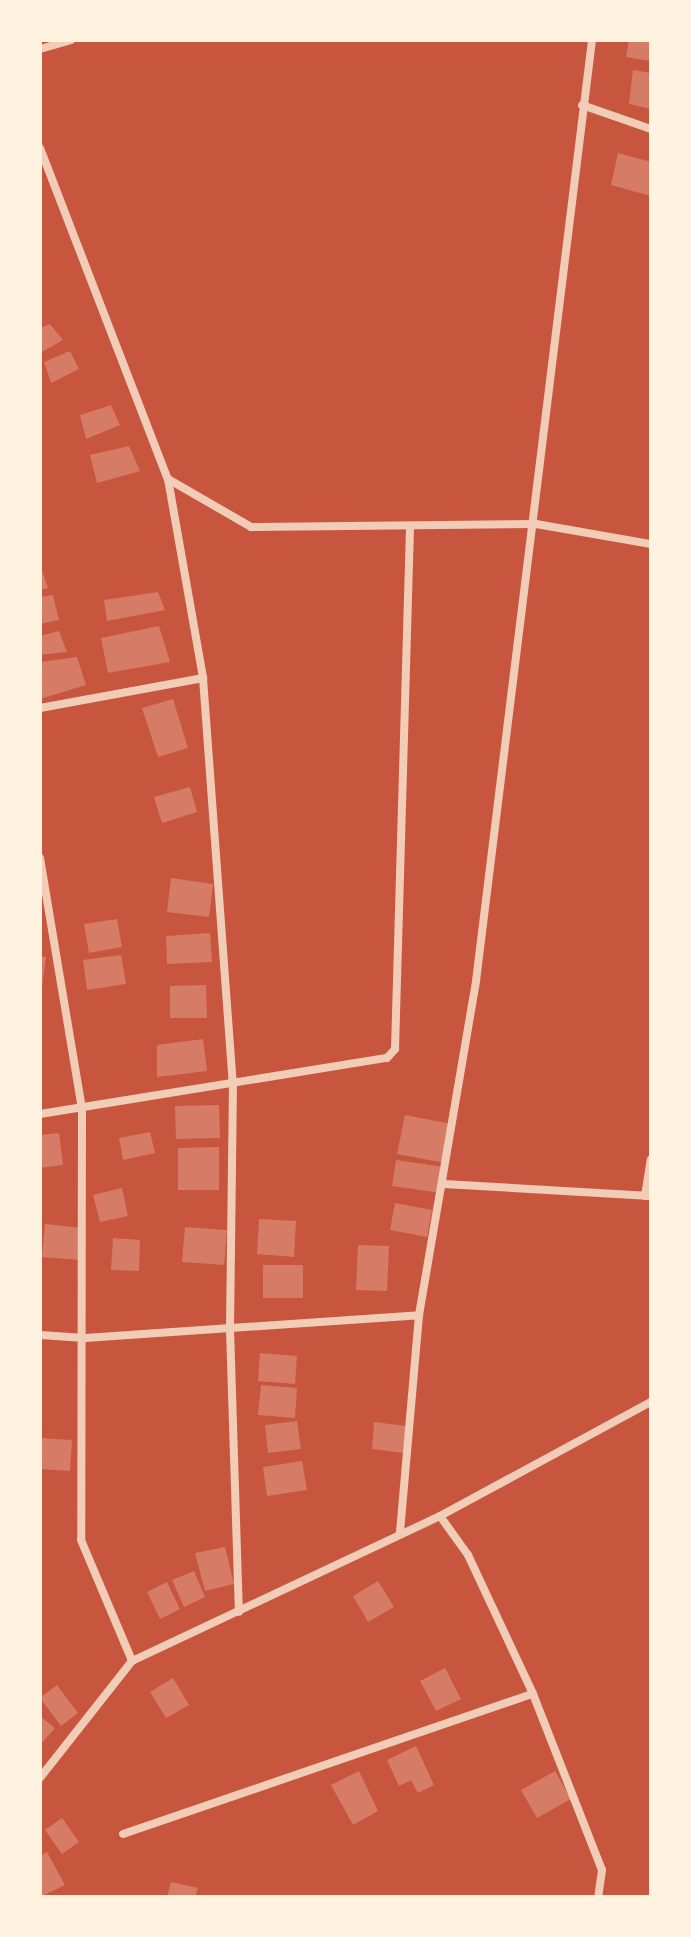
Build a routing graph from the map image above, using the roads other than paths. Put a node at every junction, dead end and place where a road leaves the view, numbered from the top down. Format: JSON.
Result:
{"nodes":[{"id":1,"x":71,"y":40,"type":"edge"},
{"id":2,"x":592,"y":40,"type":"edge"},
{"id":3,"x":40,"y":49,"type":"edge"},
{"id":4,"x":582,"y":105,"type":"junction"},
{"id":5,"x":651,"y":129,"type":"edge"},
{"id":6,"x":40,"y":148,"type":"edge"},
{"id":7,"x":168,"y":479,"type":"junction"},
{"id":8,"x":536,"y":524,"type":"junction"},
{"id":9,"x":410,"y":529,"type":"junction"},
{"id":10,"x":651,"y":544,"type":"edge"},
{"id":11,"x":203,"y":678,"type":"junction"},
{"id":12,"x":40,"y":708,"type":"edge"},
{"id":13,"x":40,"y":858,"type":"edge"},
{"id":14,"x":233,"y":1083,"type":"junction"},
{"id":15,"x":82,"y":1108,"type":"junction"},
{"id":16,"x":40,"y":1114,"type":"edge"},
{"id":17,"x":651,"y":1159,"type":"edge"},
{"id":18,"x":444,"y":1184,"type":"junction"},
{"id":19,"x":648,"y":1196,"type":"edge"},
{"id":20,"x":419,"y":1315,"type":"junction"},
{"id":21,"x":230,"y":1329,"type":"junction"},
{"id":22,"x":40,"y":1335,"type":"edge"},
{"id":23,"x":85,"y":1338,"type":"junction"},
{"id":24,"x":651,"y":1402,"type":"edge"},
{"id":25,"x":440,"y":1516,"type":"junction"},
{"id":26,"x":400,"y":1534,"type":"junction"},
{"id":27,"x":239,"y":1612,"type":"junction"},
{"id":28,"x":132,"y":1661,"type":"junction"},
{"id":29,"x":533,"y":1694,"type":"junction"},
{"id":30,"x":40,"y":1778,"type":"edge"},
{"id":31,"x":123,"y":1834,"type":"dead end"},
{"id":32,"x":598,"y":1897,"type":"edge"}],
"edges":[{"from":1,"to":3,"type":"street"},
{"from":2,"to":4,"type":"street"},
{"from":4,"to":5,"type":"street"},
{"from":4,"to":8,"type":"street"},
{"from":6,"to":7,"type":"street"},
{"from":7,"to":9,"type":"street"},
{"from":7,"to":11,"type":"street"},
{"from":8,"to":9,"type":"street"},
{"from":8,"to":10,"type":"street"},
{"from":8,"to":18,"type":"street"},
{"from":9,"to":14,"type":"street"},
{"from":11,"to":12,"type":"street"},
{"from":11,"to":14,"type":"street"},
{"from":13,"to":15,"type":"street"},
{"from":14,"to":15,"type":"street"},
{"from":14,"to":21,"type":"street"},
{"from":15,"to":16,"type":"street"},
{"from":15,"to":23,"type":"street"},
{"from":17,"to":19,"type":"street"},
{"from":18,"to":19,"type":"street"},
{"from":18,"to":20,"type":"street"},
{"from":20,"to":21,"type":"street"},
{"from":20,"to":26,"type":"street"},
{"from":21,"to":23,"type":"street"},
{"from":21,"to":27,"type":"street"},
{"from":22,"to":23,"type":"street"},
{"from":23,"to":28,"type":"street"},
{"from":24,"to":25,"type":"street"},
{"from":25,"to":26,"type":"street"},
{"from":25,"to":29,"type":"street"},
{"from":26,"to":27,"type":"street"},
{"from":27,"to":28,"type":"street"},
{"from":28,"to":30,"type":"street"},
{"from":29,"to":31,"type":"street"},
{"from":29,"to":32,"type":"street"}]}
